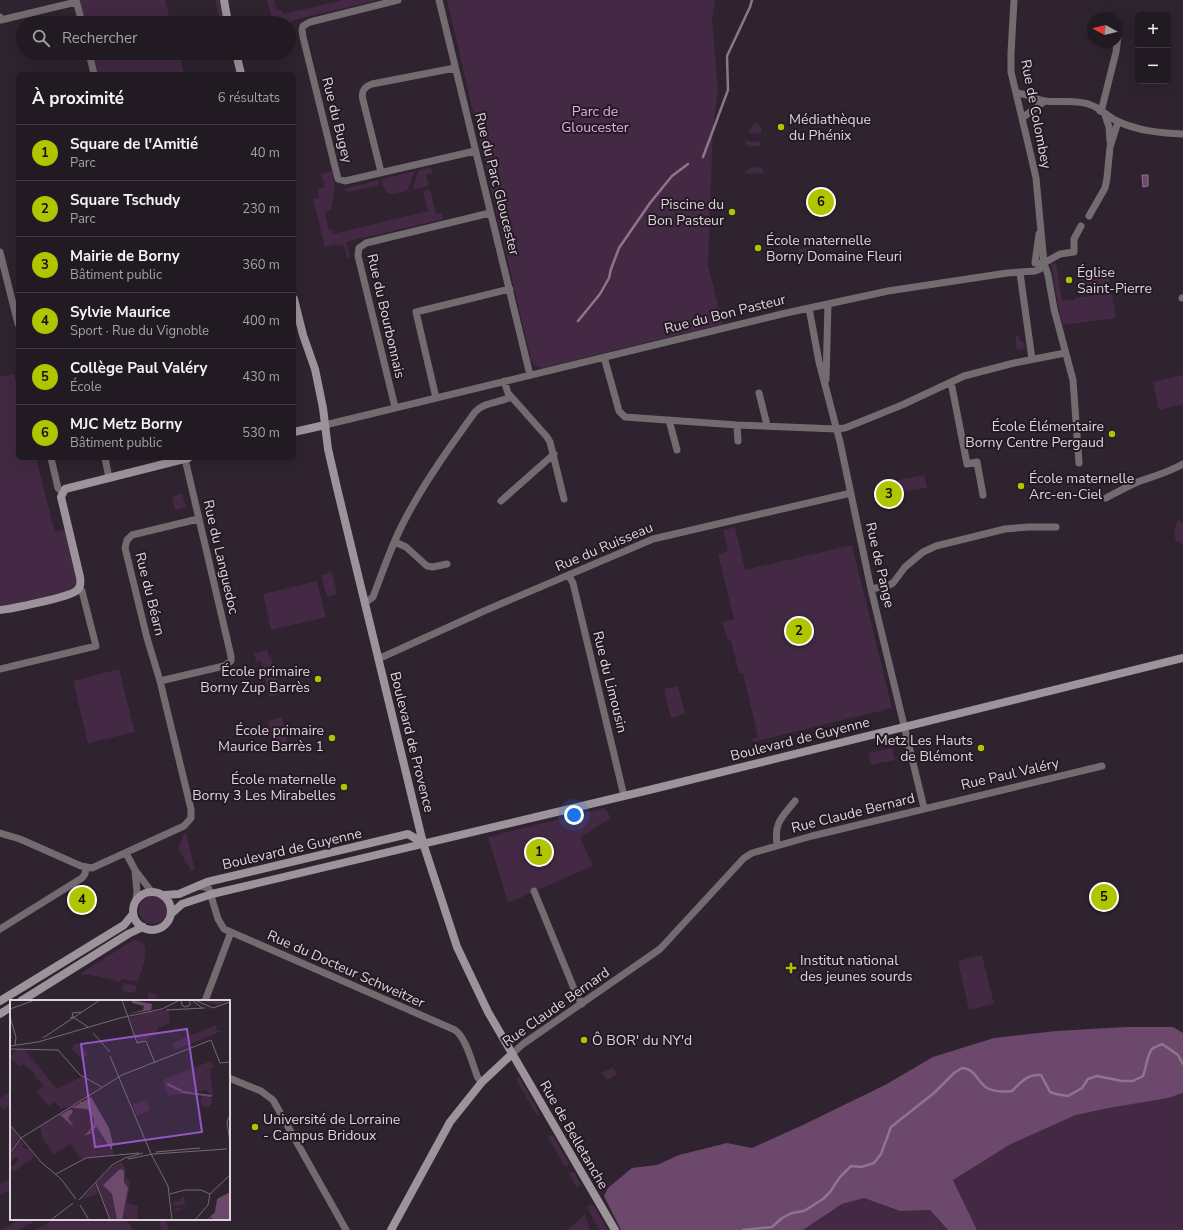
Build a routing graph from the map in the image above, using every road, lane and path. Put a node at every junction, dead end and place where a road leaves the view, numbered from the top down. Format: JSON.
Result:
{"nodes":[{"id":1,"x":224,"y":0,"type":"edge"},
{"id":2,"x":398,"y":0,"type":"edge"},
{"id":3,"x":439,"y":0,"type":"edge"},
{"id":4,"x":1014,"y":0,"type":"edge"},
{"id":5,"x":76,"y":1,"type":"edge"},
{"id":6,"x":16,"y":16,"type":"edge"},
{"id":7,"x":17,"y":16,"type":"edge"},
{"id":8,"x":80,"y":16,"type":"edge"},
{"id":9,"x":227,"y":16,"type":"edge"},
{"id":10,"x":0,"y":17,"type":"edge"},
{"id":11,"x":1116,"y":48,"type":"edge"},
{"id":12,"x":91,"y":60,"type":"edge"},
{"id":13,"x":238,"y":60,"type":"edge"},
{"id":14,"x":455,"y":68,"type":"junction"},
{"id":15,"x":94,"y":72,"type":"edge"},
{"id":16,"x":241,"y":72,"type":"edge"},
{"id":17,"x":1016,"y":93,"type":"junction"},
{"id":18,"x":1045,"y":101,"type":"junction"},
{"id":19,"x":1103,"y":113,"type":"junction"},
{"id":20,"x":1022,"y":118,"type":"junction"},
{"id":21,"x":1118,"y":122,"type":"junction"},
{"id":22,"x":1183,"y":134,"type":"edge"},
{"id":23,"x":1110,"y":147,"type":"junction"},
{"id":24,"x":476,"y":151,"type":"junction"},
{"id":25,"x":381,"y":172,"type":"junction"},
{"id":26,"x":490,"y":213,"type":"junction"},
{"id":27,"x":1089,"y":216,"type":"dead end"},
{"id":28,"x":1081,"y":226,"type":"dead end"},
{"id":29,"x":1040,"y":232,"type":"junction"},
{"id":30,"x":0,"y":252,"type":"edge"},
{"id":31,"x":1035,"y":263,"type":"junction"},
{"id":32,"x":1044,"y":263,"type":"junction"},
{"id":33,"x":1022,"y":272,"type":"junction"},
{"id":34,"x":510,"y":289,"type":"junction"},
{"id":35,"x":828,"y":304,"type":"junction"},
{"id":36,"x":809,"y":308,"type":"junction"},
{"id":37,"x":296,"y":314,"type":"edge"},
{"id":38,"x":16,"y":316,"type":"edge"},
{"id":39,"x":1065,"y":353,"type":"junction"},
{"id":40,"x":604,"y":357,"type":"junction"},
{"id":41,"x":1032,"y":359,"type":"junction"},
{"id":42,"x":530,"y":375,"type":"junction"},
{"id":43,"x":504,"y":381,"type":"junction"},
{"id":44,"x":951,"y":382,"type":"junction"},
{"id":45,"x":826,"y":386,"type":"junction"},
{"id":46,"x":759,"y":393,"type":"dead end"},
{"id":47,"x":511,"y":397,"type":"junction"},
{"id":48,"x":436,"y":398,"type":"junction"},
{"id":49,"x":395,"y":408,"type":"junction"},
{"id":50,"x":669,"y":420,"type":"junction"},
{"id":51,"x":325,"y":425,"type":"junction"},
{"id":52,"x":737,"y":425,"type":"junction"},
{"id":53,"x":767,"y":425,"type":"junction"},
{"id":54,"x":836,"y":429,"type":"junction"},
{"id":55,"x":296,"y":432,"type":"edge"},
{"id":56,"x":738,"y":441,"type":"dead end"},
{"id":57,"x":677,"y":450,"type":"dead end"},
{"id":58,"x":554,"y":454,"type":"junction"},
{"id":59,"x":51,"y":460,"type":"edge"},
{"id":60,"x":106,"y":460,"type":"edge"},
{"id":61,"x":178,"y":460,"type":"edge"},
{"id":62,"x":186,"y":460,"type":"edge"},
{"id":63,"x":1079,"y":463,"type":"dead end"},
{"id":64,"x":1183,"y":464,"type":"edge"},
{"id":65,"x":110,"y":478,"type":"junction"},
{"id":66,"x":62,"y":492,"type":"junction"},
{"id":67,"x":850,"y":493,"type":"junction"},
{"id":68,"x":982,"y":495,"type":"dead end"},
{"id":69,"x":1106,"y":498,"type":"dead end"},
{"id":70,"x":564,"y":500,"type":"dead end"},
{"id":71,"x":501,"y":501,"type":"dead end"},
{"id":72,"x":198,"y":519,"type":"junction"},
{"id":73,"x":1056,"y":527,"type":"dead end"},
{"id":74,"x":395,"y":542,"type":"junction"},
{"id":75,"x":447,"y":564,"type":"dead end"},
{"id":76,"x":569,"y":576,"type":"junction"},
{"id":77,"x":79,"y":588,"type":"junction"},
{"id":78,"x":871,"y":589,"type":"junction"},
{"id":79,"x":364,"y":602,"type":"junction"},
{"id":80,"x":0,"y":610,"type":"edge"},
{"id":81,"x":1183,"y":658,"type":"edge"},
{"id":82,"x":378,"y":659,"type":"junction"},
{"id":83,"x":0,"y":669,"type":"edge"},
{"id":84,"x":160,"y":681,"type":"junction"},
{"id":85,"x":905,"y":726,"type":"junction"},
{"id":86,"x":1102,"y":766,"type":"dead end"},
{"id":87,"x":624,"y":796,"type":"junction"},
{"id":88,"x":795,"y":801,"type":"dead end"},
{"id":89,"x":924,"y":808,"type":"junction"},
{"id":90,"x":0,"y":833,"type":"edge"},
{"id":91,"x":423,"y":843,"type":"junction"},
{"id":92,"x":777,"y":845,"type":"junction"},
{"id":93,"x":126,"y":853,"type":"junction"},
{"id":94,"x":287,"y":863,"type":"junction"},
{"id":95,"x":86,"y":868,"type":"junction"},
{"id":96,"x":136,"y":870,"type":"junction"},
{"id":97,"x":290,"y":876,"type":"junction"},
{"id":98,"x":198,"y":886,"type":"junction"},
{"id":99,"x":151,"y":891,"type":"junction"},
{"id":100,"x":534,"y":891,"type":"dead end"},
{"id":101,"x":212,"y":894,"type":"junction"},
{"id":102,"x":165,"y":896,"type":"junction"},
{"id":103,"x":136,"y":899,"type":"junction"},
{"id":104,"x":172,"y":913,"type":"junction"},
{"id":105,"x":133,"y":914,"type":"junction"},
{"id":106,"x":142,"y":927,"type":"junction"},
{"id":107,"x":0,"y":929,"type":"edge"},
{"id":108,"x":231,"y":932,"type":"junction"},
{"id":109,"x":23,"y":1000,"type":"edge"},
{"id":110,"x":205,"y":1000,"type":"edge"},
{"id":111,"x":0,"y":1001,"type":"edge"},
{"id":112,"x":582,"y":1004,"type":"junction"},
{"id":113,"x":10,"y":1008,"type":"edge"},
{"id":114,"x":0,"y":1014,"type":"edge"},
{"id":115,"x":512,"y":1054,"type":"junction"},
{"id":116,"x":230,"y":1078,"type":"edge"},
{"id":117,"x":482,"y":1082,"type":"junction"},
{"id":118,"x":346,"y":1230,"type":"edge"},
{"id":119,"x":391,"y":1230,"type":"edge"},
{"id":120,"x":614,"y":1230,"type":"edge"}],
"edges":[{"from":1,"to":9,"type":"main road"},
{"from":2,"to":25,"type":"street","name":"Rue du Bugey"},
{"from":3,"to":14,"type":"street","name":"Rue du Parc Gloucester"},
{"from":4,"to":17,"type":"street","name":"Rue de Colombey"},
{"from":5,"to":7,"type":"street"},
{"from":5,"to":8,"type":"street"},
{"from":6,"to":10,"type":"street"},
{"from":11,"to":19,"type":"street"},
{"from":12,"to":15,"type":"street"},
{"from":13,"to":16,"type":"main road"},
{"from":14,"to":24,"type":"street","name":"Rue du Parc Gloucester"},
{"from":14,"to":25,"type":"street"},
{"from":17,"to":18,"type":"street"},
{"from":17,"to":20,"type":"street","name":"Rue de Colombey"},
{"from":18,"to":19,"type":"street"},
{"from":18,"to":20,"type":"street"},
{"from":19,"to":21,"type":"street"},
{"from":19,"to":23,"type":"street"},
{"from":20,"to":29,"type":"street","name":"Rue de Colombey"},
{"from":21,"to":22,"type":"street"},
{"from":21,"to":23,"type":"street"},
{"from":23,"to":27,"type":"street"},
{"from":24,"to":25,"type":"street","name":"Rue du Bugey"},
{"from":24,"to":26,"type":"street","name":"Rue du Parc Gloucester"},
{"from":26,"to":34,"type":"street","name":"Rue du Parc Gloucester"},
{"from":26,"to":49,"type":"street","name":"Rue du Bourbonnais"},
{"from":28,"to":32,"type":"street","name":"Rue du Bon Pasteur"},
{"from":29,"to":31,"type":"street","name":"Rue de Colombey"},
{"from":29,"to":32,"type":"street","name":"Rue de Colombey"},
{"from":30,"to":38,"type":"street"},
{"from":31,"to":32,"type":"street"},
{"from":31,"to":33,"type":"street"},
{"from":32,"to":33,"type":"street","name":"Rue du Bon Pasteur"},
{"from":32,"to":39,"type":"street","name":"Rue de Colombey"},
{"from":33,"to":35,"type":"street","name":"Rue du Bon Pasteur"},
{"from":33,"to":41,"type":"street"},
{"from":34,"to":42,"type":"street","name":"Rue du Parc Gloucester"},
{"from":34,"to":48,"type":"street"},
{"from":35,"to":36,"type":"street","name":"Rue du Bon Pasteur"},
{"from":35,"to":45,"type":"street","name":"Rue de Pange"},
{"from":36,"to":40,"type":"street","name":"Rue du Bon Pasteur"},
{"from":36,"to":45,"type":"street","name":"Rue de Pange"},
{"from":37,"to":51,"type":"main road","name":"Boulevard de Provence"},
{"from":39,"to":41,"type":"street"},
{"from":39,"to":63,"type":"street","name":"Rue de Colombey"},
{"from":40,"to":42,"type":"street","name":"Rue du Bon Pasteur"},
{"from":40,"to":50,"type":"street"},
{"from":41,"to":44,"type":"street"},
{"from":42,"to":43,"type":"street","name":"Rue du Bon Pasteur"},
{"from":43,"to":47,"type":"street"},
{"from":43,"to":48,"type":"street","name":"Rue du Bon Pasteur"},
{"from":44,"to":54,"type":"street"},
{"from":44,"to":68,"type":"street"},
{"from":45,"to":54,"type":"street","name":"Rue de Pange"},
{"from":46,"to":53,"type":"street"},
{"from":47,"to":58,"type":"street"},
{"from":47,"to":74,"type":"street"},
{"from":48,"to":49,"type":"street","name":"Rue du Bon Pasteur"},
{"from":49,"to":51,"type":"street","name":"Rue du Bon Pasteur"},
{"from":50,"to":52,"type":"street"},
{"from":50,"to":57,"type":"street"},
{"from":51,"to":55,"type":"main road"},
{"from":51,"to":79,"type":"main road","name":"Boulevard de Provence"},
{"from":52,"to":53,"type":"street"},
{"from":52,"to":56,"type":"street"},
{"from":53,"to":54,"type":"street"},
{"from":54,"to":67,"type":"street","name":"Rue de Pange"},
{"from":58,"to":70,"type":"street"},
{"from":58,"to":71,"type":"street"},
{"from":59,"to":66,"type":"street"},
{"from":60,"to":65,"type":"street"},
{"from":61,"to":65,"type":"main road"},
{"from":62,"to":72,"type":"street","name":"Rue du Languedoc"},
{"from":64,"to":69,"type":"street"},
{"from":65,"to":66,"type":"main road"},
{"from":66,"to":77,"type":"main road"},
{"from":67,"to":76,"type":"street","name":"Rue du Ruisseau"},
{"from":67,"to":78,"type":"street","name":"Rue de Pange"},
{"from":72,"to":84,"type":"street","name":"Rue du Languedoc"},
{"from":72,"to":84,"type":"street","name":"Rue du Béarn"},
{"from":73,"to":78,"type":"street"},
{"from":74,"to":75,"type":"street"},
{"from":74,"to":79,"type":"street"},
{"from":76,"to":82,"type":"street","name":"Rue du Ruisseau"},
{"from":76,"to":87,"type":"street","name":"Rue du Limousin"},
{"from":77,"to":80,"type":"main road"},
{"from":77,"to":83,"type":"street"},
{"from":78,"to":85,"type":"street","name":"Rue de Pange"},
{"from":79,"to":82,"type":"main road","name":"Boulevard de Provence"},
{"from":81,"to":85,"type":"main road","name":"Boulevard de Guyenne"},
{"from":82,"to":91,"type":"main road","name":"Boulevard de Provence"},
{"from":84,"to":93,"type":"street","name":"Rue du Béarn"},
{"from":85,"to":87,"type":"main road","name":"Boulevard de Guyenne"},
{"from":85,"to":89,"type":"street","name":"Rue Claude Bernard"},
{"from":86,"to":89,"type":"street","name":"Rue Paul Valéry"},
{"from":87,"to":91,"type":"main road","name":"Boulevard de Guyenne"},
{"from":88,"to":92,"type":"street","name":"Rue Claude Bernard"},
{"from":89,"to":92,"type":"street","name":"Rue Claude Bernard"},
{"from":90,"to":95,"type":"street"},
{"from":91,"to":94,"type":"main road","name":"Boulevard de Guyenne"},
{"from":91,"to":97,"type":"main road","name":"Boulevard de Guyenne"},
{"from":91,"to":115,"type":"main road","name":"Boulevard de Provence"},
{"from":92,"to":112,"type":"street","name":"Rue Claude Bernard"},
{"from":93,"to":95,"type":"street"},
{"from":93,"to":96,"type":"street"},
{"from":94,"to":97,"type":"main road"},
{"from":94,"to":98,"type":"main road","name":"Boulevard de Guyenne"},
{"from":95,"to":107,"type":"street"},
{"from":96,"to":99,"type":"street"},
{"from":96,"to":103,"type":"street"},
{"from":97,"to":101,"type":"main road","name":"Boulevard de Guyenne"},
{"from":98,"to":101,"type":"street"},
{"from":98,"to":102,"type":"main road","name":"Boulevard de Guyenne"},
{"from":99,"to":102,"type":"main road"},
{"from":99,"to":103,"type":"main road"},
{"from":100,"to":112,"type":"street"},
{"from":101,"to":104,"type":"main road","name":"Boulevard de Guyenne"},
{"from":101,"to":108,"type":"street","name":"Rue du Docteur Schweitzer"},
{"from":102,"to":104,"type":"main road"},
{"from":103,"to":105,"type":"main road"},
{"from":104,"to":106,"type":"main road"},
{"from":105,"to":106,"type":"main road"},
{"from":105,"to":111,"type":"main road"},
{"from":106,"to":109,"type":"main road"},
{"from":108,"to":110,"type":"street"},
{"from":108,"to":117,"type":"street","name":"Rue du Docteur Schweitzer"},
{"from":112,"to":115,"type":"street","name":"Rue Claude Bernard"},
{"from":113,"to":114,"type":"main road"},
{"from":115,"to":117,"type":"main road","name":"Rue Claude Bernard"},
{"from":115,"to":120,"type":"main road","name":"Rue de Belletanche"},
{"from":116,"to":118,"type":"street"},
{"from":117,"to":119,"type":"main road","name":"Rue Claude Bernard"}]}
